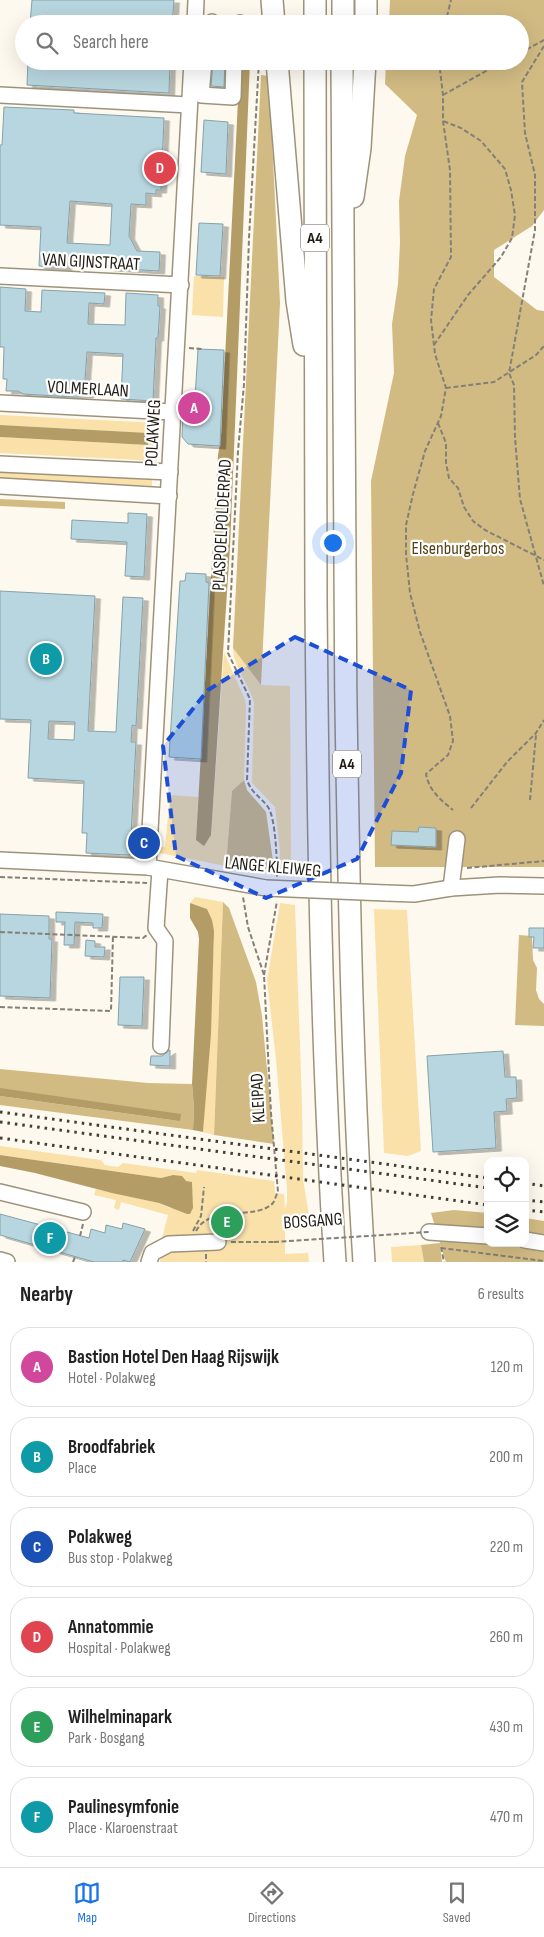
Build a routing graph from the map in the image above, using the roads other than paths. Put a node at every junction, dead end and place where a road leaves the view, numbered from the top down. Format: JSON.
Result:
{"nodes":[{"id":1,"x":196,"y":0,"type":"edge"},
{"id":2,"x":272,"y":0,"type":"edge"},
{"id":3,"x":315,"y":0,"type":"edge"},
{"id":4,"x":343,"y":0,"type":"edge"},
{"id":5,"x":366,"y":0,"type":"edge"},
{"id":6,"x":195,"y":15,"type":"edge"},
{"id":7,"x":273,"y":15,"type":"edge"},
{"id":8,"x":315,"y":15,"type":"edge"},
{"id":9,"x":343,"y":15,"type":"edge"},
{"id":10,"x":366,"y":15,"type":"edge"},
{"id":11,"x":191,"y":70,"type":"edge"},
{"id":12,"x":203,"y":70,"type":"edge"},
{"id":13,"x":233,"y":70,"type":"edge"},
{"id":14,"x":278,"y":70,"type":"edge"},
{"id":15,"x":315,"y":70,"type":"edge"},
{"id":16,"x":342,"y":70,"type":"edge"},
{"id":17,"x":364,"y":70,"type":"edge"},
{"id":18,"x":0,"y":95,"type":"edge"},
{"id":19,"x":189,"y":105,"type":"junction"},
{"id":20,"x":343,"y":266,"type":"junction"},
{"id":21,"x":0,"y":276,"type":"edge"},
{"id":22,"x":181,"y":285,"type":"junction"},
{"id":23,"x":0,"y":403,"type":"edge"},
{"id":24,"x":173,"y":412,"type":"junction"},
{"id":25,"x":315,"y":415,"type":"junction"},
{"id":26,"x":0,"y":464,"type":"edge"},
{"id":27,"x":170,"y":472,"type":"junction"},
{"id":28,"x":0,"y":486,"type":"edge"},
{"id":29,"x":169,"y":496,"type":"junction"},
{"id":30,"x":457,"y":839,"type":"dead end"},
{"id":31,"x":0,"y":860,"type":"edge"},
{"id":32,"x":156,"y":874,"type":"junction"},
{"id":33,"x":544,"y":886,"type":"edge"},
{"id":34,"x":451,"y":888,"type":"junction"},
{"id":35,"x":160,"y":1046,"type":"dead end"},
{"id":36,"x":0,"y":1192,"type":"edge"},
{"id":37,"x":83,"y":1212,"type":"dead end"},
{"id":38,"x":434,"y":1232,"type":"road end"},
{"id":39,"x":484,"y":1236,"type":"edge"},
{"id":40,"x":529,"y":1241,"type":"edge"},
{"id":41,"x":218,"y":1242,"type":"road end"},
{"id":42,"x":544,"y":1243,"type":"edge"},
{"id":43,"x":0,"y":1260,"type":"edge"},
{"id":44,"x":7,"y":1262,"type":"edge"},
{"id":45,"x":150,"y":1262,"type":"edge"},
{"id":46,"x":335,"y":1262,"type":"edge"},
{"id":47,"x":364,"y":1262,"type":"edge"}],
"edges":[{"from":1,"to":6,"type":"street"},
{"from":2,"to":7,"type":"highway"},
{"from":3,"to":8,"type":"highway"},
{"from":4,"to":9,"type":"highway"},
{"from":5,"to":10,"type":"highway"},
{"from":11,"to":19,"type":"street","name":"POLAKWEG"},
{"from":12,"to":13,"type":"street"},
{"from":14,"to":25,"type":"highway","number":"A4"},
{"from":15,"to":25,"type":"highway","number":"A4"},
{"from":16,"to":20,"type":"highway","number":"A4"},
{"from":17,"to":20,"type":"highway","number":"A4"},
{"from":18,"to":19,"type":"street"},
{"from":19,"to":22,"type":"street","name":"POLAKWEG"},
{"from":20,"to":47,"type":"highway","number":"A4"},
{"from":21,"to":22,"type":"street","name":"VAN GIJNSTRAAT"},
{"from":22,"to":24,"type":"street","name":"POLAKWEG"},
{"from":23,"to":24,"type":"street","name":"VOLMERLAAN"},
{"from":24,"to":27,"type":"street","name":"POLAKWEG"},
{"from":25,"to":46,"type":"highway","number":"A4"},
{"from":26,"to":27,"type":"street"},
{"from":27,"to":29,"type":"street","name":"POLAKWEG"},
{"from":28,"to":29,"type":"street"},
{"from":29,"to":32,"type":"street","name":"POLAKWEG"},
{"from":30,"to":34,"type":"street"},
{"from":31,"to":32,"type":"street","name":"LANGE KLEIWEG"},
{"from":32,"to":34,"type":"street","name":"LANGE KLEIWEG","bridge":true},
{"from":32,"to":35,"type":"street","name":"POLAKWEG"},
{"from":33,"to":34,"type":"street","name":"LANGE KLEIWEG"},
{"from":36,"to":37,"type":"street"},
{"from":38,"to":39,"type":"street"},
{"from":40,"to":42,"type":"street"},
{"from":41,"to":45,"type":"street"},
{"from":43,"to":44,"type":"street"}]}
